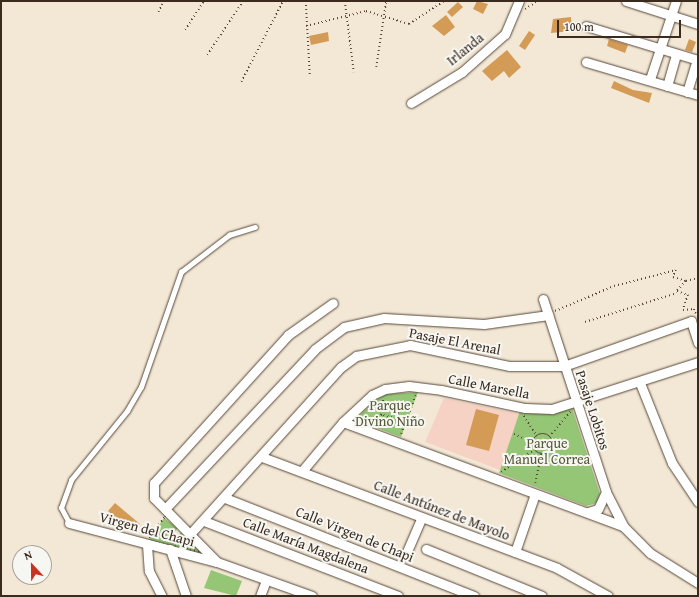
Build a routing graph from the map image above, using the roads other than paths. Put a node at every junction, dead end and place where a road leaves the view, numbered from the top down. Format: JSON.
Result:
{"nodes":[{"id":1,"x":519,"y":1,"type":"edge"},
{"id":2,"x":626,"y":1,"type":"edge"},
{"id":3,"x":676,"y":1,"type":"edge"},
{"id":4,"x":670,"y":15,"type":"junction"},
{"id":5,"x":698,"y":24,"type":"edge"},
{"id":6,"x":586,"y":26,"type":"dead end"},
{"id":7,"x":660,"y":49,"type":"junction"},
{"id":8,"x":676,"y":54,"type":"junction"},
{"id":9,"x":698,"y":60,"type":"edge"},
{"id":10,"x":586,"y":62,"type":"dead end"},
{"id":11,"x":650,"y":80,"type":"junction"},
{"id":12,"x":667,"y":86,"type":"junction"},
{"id":13,"x":687,"y":92,"type":"junction"},
{"id":14,"x":698,"y":95,"type":"edge"},
{"id":15,"x":411,"y":102,"type":"dead end"},
{"id":16,"x":255,"y":227,"type":"dead end"},
{"id":17,"x":543,"y":299,"type":"dead end"},
{"id":18,"x":333,"y":303,"type":"dead end"},
{"id":19,"x":548,"y":315,"type":"junction"},
{"id":20,"x":698,"y":343,"type":"edge"},
{"id":21,"x":698,"y":362,"type":"edge"},
{"id":22,"x":564,"y":366,"type":"junction"},
{"id":23,"x":640,"y":382,"type":"junction"},
{"id":24,"x":576,"y":404,"type":"junction"},
{"id":25,"x":343,"y":422,"type":"junction"},
{"id":26,"x":262,"y":457,"type":"junction"},
{"id":27,"x":302,"y":471,"type":"junction"},
{"id":28,"x":535,"y":490,"type":"junction"},
{"id":29,"x":606,"y":492,"type":"junction"},
{"id":30,"x":225,"y":498,"type":"junction"},
{"id":31,"x":698,"y":502,"type":"edge"},
{"id":32,"x":165,"y":509,"type":"junction"},
{"id":33,"x":588,"y":512,"type":"junction"},
{"id":34,"x":421,"y":519,"type":"junction"},
{"id":35,"x":204,"y":521,"type":"junction"},
{"id":36,"x":69,"y":523,"type":"joint"},
{"id":37,"x":622,"y":526,"type":"junction"},
{"id":38,"x":190,"y":534,"type":"junction"},
{"id":39,"x":147,"y":543,"type":"junction"},
{"id":40,"x":170,"y":549,"type":"junction"},
{"id":41,"x":426,"y":549,"type":"dead end"},
{"id":42,"x":515,"y":552,"type":"junction"},
{"id":43,"x":405,"y":556,"type":"dead end"},
{"id":44,"x":217,"y":562,"type":"junction"},
{"id":45,"x":266,"y":580,"type":"junction"},
{"id":46,"x":698,"y":583,"type":"edge"},
{"id":47,"x":162,"y":596,"type":"edge"},
{"id":48,"x":186,"y":596,"type":"edge"},
{"id":49,"x":260,"y":596,"type":"edge"},
{"id":50,"x":312,"y":596,"type":"edge"},
{"id":51,"x":398,"y":596,"type":"edge"},
{"id":52,"x":474,"y":596,"type":"edge"},
{"id":53,"x":542,"y":596,"type":"edge"},
{"id":54,"x":608,"y":596,"type":"edge"}],
"edges":[{"from":1,"to":15,"type":"street","name":"Irlanda"},
{"from":2,"to":4,"type":"street"},
{"from":3,"to":4,"type":"street"},
{"from":4,"to":5,"type":"street"},
{"from":4,"to":7,"type":"street"},
{"from":6,"to":7,"type":"street"},
{"from":7,"to":8,"type":"street"},
{"from":7,"to":11,"type":"street"},
{"from":8,"to":9,"type":"street"},
{"from":8,"to":12,"type":"street"},
{"from":9,"to":13,"type":"street"},
{"from":10,"to":11,"type":"street"},
{"from":11,"to":12,"type":"street"},
{"from":12,"to":13,"type":"street"},
{"from":13,"to":14,"type":"street"},
{"from":16,"to":36,"type":"lane"},
{"from":17,"to":19,"type":"street","name":"Pasaje Lobitos"},
{"from":18,"to":32,"type":"street"},
{"from":19,"to":22,"type":"street","name":"Pasaje Lobitos"},
{"from":19,"to":32,"type":"street"},
{"from":20,"to":22,"type":"street","name":"Pasaje El Arenal"},
{"from":21,"to":23,"type":"street","name":"Calle Marsella"},
{"from":22,"to":24,"type":"street","name":"Pasaje Lobitos"},
{"from":22,"to":26,"type":"street","name":"Pasaje El Arenal"},
{"from":23,"to":24,"type":"street","name":"Calle Marsella"},
{"from":23,"to":31,"type":"street"},
{"from":24,"to":25,"type":"street","name":"Calle Marsella"},
{"from":24,"to":29,"type":"street","name":"Pasaje Lobitos"},
{"from":25,"to":27,"type":"street","name":"Calle Marsella"},
{"from":25,"to":28,"type":"street"},
{"from":26,"to":27,"type":"street","name":"Calle Antúnez de Mayolo"},
{"from":26,"to":30,"type":"street","name":"Pasaje El Arenal"},
{"from":27,"to":34,"type":"street","name":"Calle Antúnez de Mayolo"},
{"from":28,"to":33,"type":"street"},
{"from":28,"to":42,"type":"street"},
{"from":29,"to":33,"type":"street"},
{"from":29,"to":37,"type":"street","name":"Pasaje Lobitos"},
{"from":30,"to":35,"type":"street","name":"Pasaje El Arenal"},
{"from":30,"to":52,"type":"street","name":"Calle Virgen de Chapi"},
{"from":32,"to":38,"type":"street"},
{"from":33,"to":37,"type":"street"},
{"from":34,"to":42,"type":"street","name":"Calle Antúnez de Mayolo"},
{"from":34,"to":43,"type":"street"},
{"from":35,"to":38,"type":"street","name":"Pasaje El Arenal"},
{"from":35,"to":51,"type":"street","name":"Calle María Magdalena"},
{"from":36,"to":39,"type":"street","name":"Virgen del Chapi"},
{"from":37,"to":46,"type":"street"},
{"from":38,"to":44,"type":"street"},
{"from":39,"to":40,"type":"street","name":"Virgen del Chapi"},
{"from":39,"to":47,"type":"street"},
{"from":40,"to":44,"type":"street","name":"Virgen del Chapi"},
{"from":40,"to":48,"type":"street"},
{"from":41,"to":53,"type":"street","name":"Calle Virgen de Chapi"},
{"from":42,"to":54,"type":"street","name":"Calle Antúnez de Mayolo"},
{"from":44,"to":45,"type":"street","name":"Virgen del Chapi"},
{"from":45,"to":49,"type":"street"},
{"from":45,"to":50,"type":"street","name":"Virgen del Chapi"}]}
